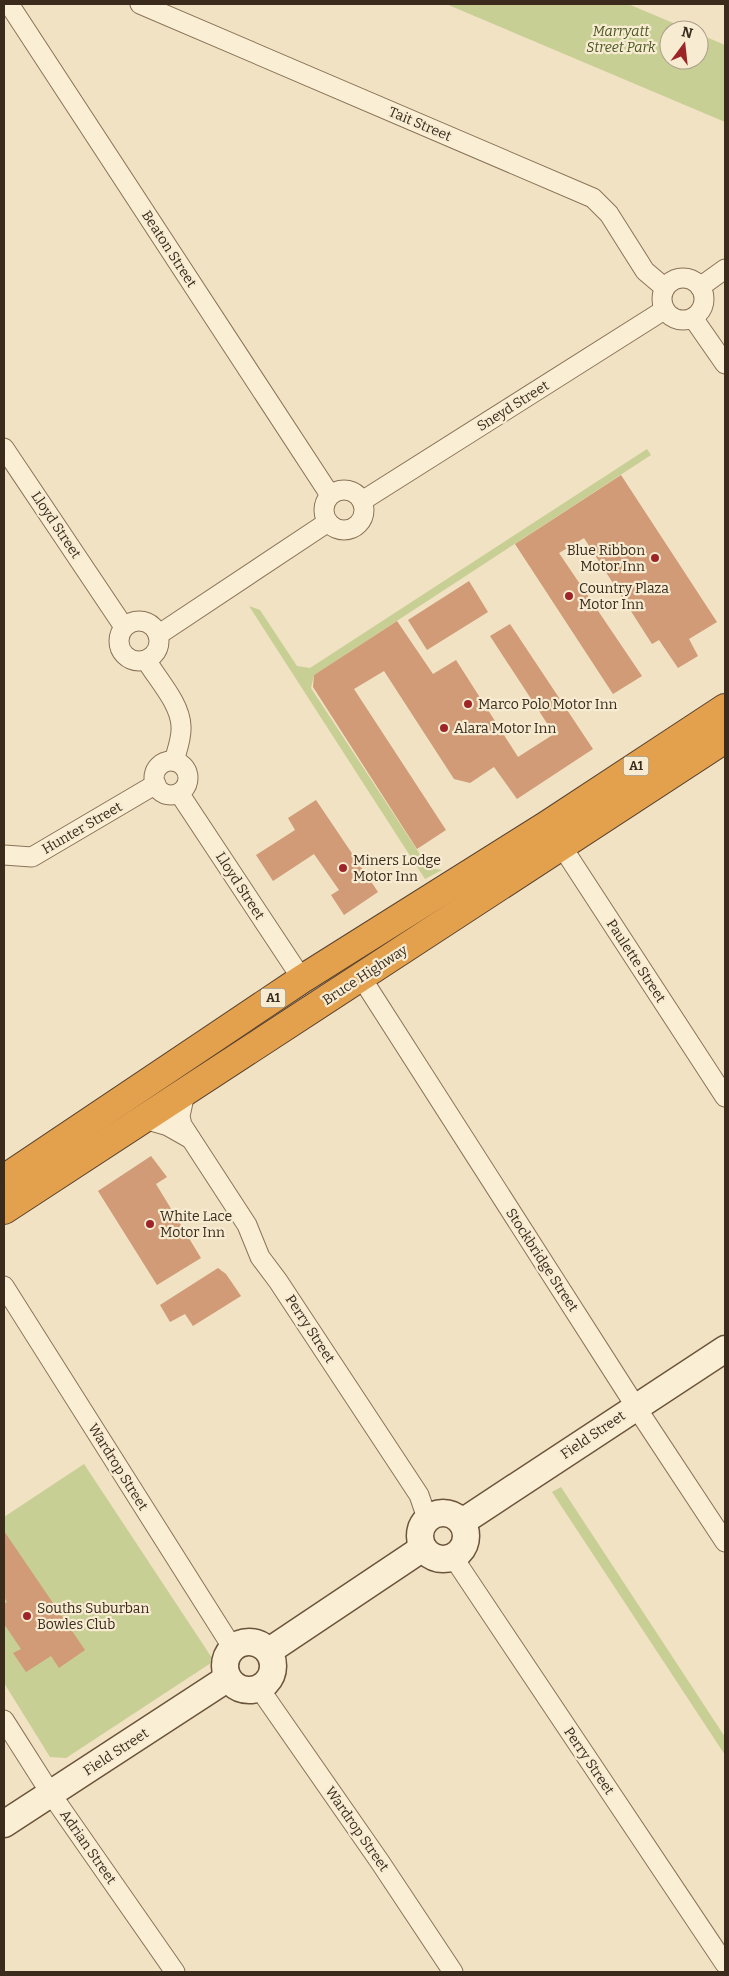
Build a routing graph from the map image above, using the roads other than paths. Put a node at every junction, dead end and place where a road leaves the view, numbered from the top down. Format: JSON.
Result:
{"nodes":[{"id":1,"x":9,"y":4,"type":"edge"},
{"id":2,"x":140,"y":4,"type":"edge"},
{"id":3,"x":725,"y":269,"type":"edge"},
{"id":4,"x":700,"y":287,"type":"junction"},
{"id":5,"x":665,"y":288,"type":"junction"},
{"id":6,"x":664,"y":310,"type":"junction"},
{"id":7,"x":693,"y":318,"type":"junction"},
{"id":8,"x":725,"y":364,"type":"edge"},
{"id":9,"x":4,"y":448,"type":"edge"},
{"id":10,"x":330,"y":495,"type":"junction"},
{"id":11,"x":362,"y":502,"type":"junction"},
{"id":12,"x":328,"y":522,"type":"junction"},
{"id":13,"x":124,"y":627,"type":"junction"},
{"id":14,"x":158,"y":635,"type":"junction"},
{"id":15,"x":146,"y":660,"type":"junction"},
{"id":16,"x":725,"y":708,"type":"edge"},
{"id":17,"x":725,"y":739,"type":"edge"},
{"id":18,"x":174,"y":762,"type":"junction"},
{"id":19,"x":156,"y":784,"type":"junction"},
{"id":20,"x":179,"y":793,"type":"junction"},
{"id":21,"x":554,"y":836,"type":"junction"},
{"id":22,"x":4,"y":855,"type":"edge"},
{"id":23,"x":362,"y":977,"type":"junction"},
{"id":24,"x":302,"y":979,"type":"junction"},
{"id":25,"x":185,"y":1093,"type":"junction"},
{"id":26,"x":725,"y":1098,"type":"edge"},
{"id":27,"x":144,"y":1119,"type":"junction"},
{"id":28,"x":192,"y":1140,"type":"junction"},
{"id":29,"x":4,"y":1179,"type":"edge"},
{"id":30,"x":4,"y":1210,"type":"edge"},
{"id":31,"x":4,"y":1286,"type":"edge"},
{"id":32,"x":725,"y":1349,"type":"edge"},
{"id":33,"x":636,"y":1407,"type":"junction"},
{"id":34,"x":428,"y":1518,"type":"junction"},
{"id":35,"x":462,"y":1522,"type":"junction"},
{"id":36,"x":725,"y":1542,"type":"edge"},
{"id":37,"x":423,"y":1548,"type":"junction"},
{"id":38,"x":453,"y":1557,"type":"junction"},
{"id":39,"x":232,"y":1647,"type":"junction"},
{"id":40,"x":269,"y":1651,"type":"junction"},
{"id":41,"x":228,"y":1678,"type":"junction"},
{"id":42,"x":259,"y":1688,"type":"junction"},
{"id":43,"x":4,"y":1720,"type":"edge"},
{"id":44,"x":51,"y":1794,"type":"junction"},
{"id":45,"x":4,"y":1824,"type":"edge"},
{"id":46,"x":725,"y":1964,"type":"edge"},
{"id":47,"x":175,"y":1972,"type":"edge"},
{"id":48,"x":453,"y":1972,"type":"edge"}],
"edges":[{"from":1,"to":10,"type":"street","name":"Beaton Street"},
{"from":2,"to":5,"type":"street","name":"Tait Street"},
{"from":3,"to":4,"type":"street"},
{"from":4,"to":5,"type":"street"},
{"from":4,"to":7,"type":"street"},
{"from":5,"to":6,"type":"street"},
{"from":6,"to":7,"type":"street"},
{"from":6,"to":11,"type":"street","name":"Sneyd Street"},
{"from":7,"to":8,"type":"street"},
{"from":9,"to":13,"type":"street","name":"Lloyd Street"},
{"from":10,"to":11,"type":"street"},
{"from":10,"to":12,"type":"street"},
{"from":11,"to":12,"type":"street"},
{"from":12,"to":14,"type":"street"},
{"from":13,"to":14,"type":"street"},
{"from":13,"to":15,"type":"street"},
{"from":14,"to":15,"type":"street"},
{"from":15,"to":18,"type":"street"},
{"from":16,"to":21,"type":"highway","name":"Bruce Highway","number":"A1"},
{"from":17,"to":21,"type":"highway","name":"Bruce Highway","number":"A1"},
{"from":18,"to":19,"type":"street"},
{"from":18,"to":20,"type":"street"},
{"from":19,"to":20,"type":"street"},
{"from":19,"to":22,"type":"street","name":"Hunter Street"},
{"from":20,"to":24,"type":"street","name":"Lloyd Street"},
{"from":21,"to":23,"type":"highway","name":"Bruce Highway","number":"A1"},
{"from":21,"to":24,"type":"highway","name":"Bruce Highway","number":"A1"},
{"from":21,"to":26,"type":"street","name":"Paulette Street"},
{"from":23,"to":25,"type":"highway","name":"Bruce Highway","number":"A1"},
{"from":23,"to":33,"type":"street","name":"Stockbridge Street"},
{"from":24,"to":29,"type":"highway","name":"Bruce Highway","number":"A1"},
{"from":25,"to":27,"type":"highway","name":"Bruce Highway","number":"A1"},
{"from":25,"to":28,"type":"street","name":"Perry Street"},
{"from":27,"to":28,"type":"street","name":"Perry Street"},
{"from":27,"to":30,"type":"highway","name":"Bruce Highway","number":"A1"},
{"from":28,"to":34,"type":"street","name":"Perry Street"},
{"from":31,"to":39,"type":"street","name":"Wardrop Street"},
{"from":32,"to":33,"type":"street","name":"Field Street"},
{"from":33,"to":35,"type":"street","name":"Field Street"},
{"from":33,"to":36,"type":"street","name":"Stockbridge Street"},
{"from":34,"to":35,"type":"street"},
{"from":34,"to":37,"type":"street"},
{"from":35,"to":38,"type":"street"},
{"from":37,"to":38,"type":"street"},
{"from":37,"to":40,"type":"street"},
{"from":38,"to":46,"type":"street","name":"Perry Street"},
{"from":39,"to":40,"type":"street"},
{"from":39,"to":41,"type":"street"},
{"from":40,"to":42,"type":"street"},
{"from":41,"to":42,"type":"street"},
{"from":41,"to":44,"type":"street","name":"Field Street"},
{"from":42,"to":48,"type":"street","name":"Wardrop Street"},
{"from":43,"to":44,"type":"street","name":"Adrian Street"},
{"from":44,"to":45,"type":"street","name":"Field Street"},
{"from":44,"to":47,"type":"street","name":"Adrian Street"}]}
